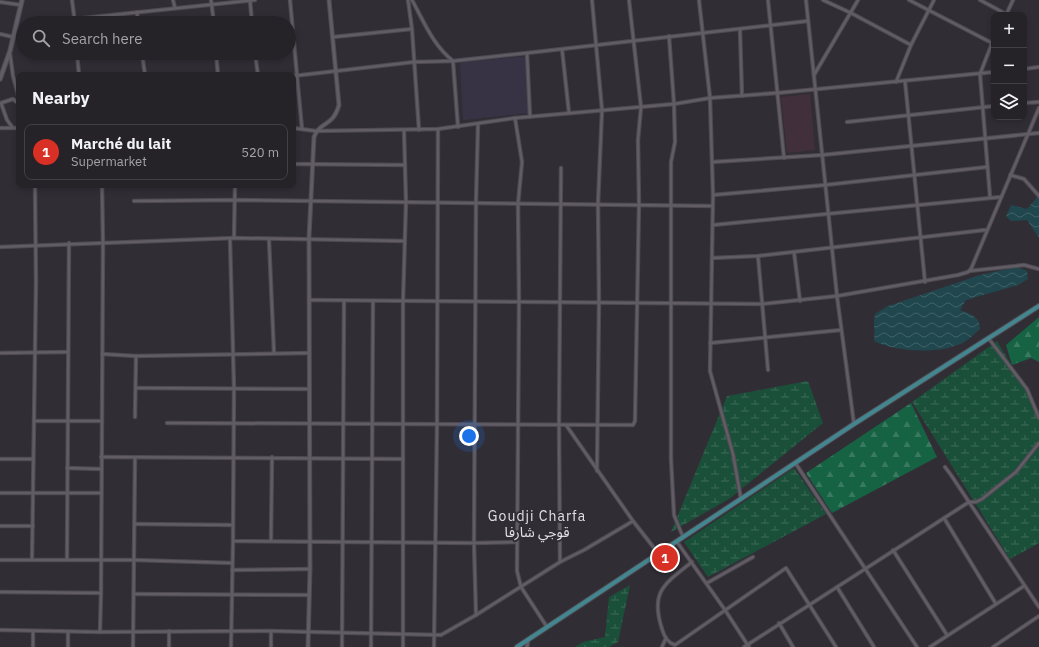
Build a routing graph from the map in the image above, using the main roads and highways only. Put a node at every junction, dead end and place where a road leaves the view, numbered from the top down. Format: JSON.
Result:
{"nodes":[{"id":1,"x":22,"y":0,"type":"edge"},
{"id":2,"x":18,"y":16,"type":"edge"},
{"id":3,"x":16,"y":25,"type":"edge"},
{"id":4,"x":1,"y":73,"type":"edge"},
{"id":5,"x":0,"y":79,"type":"edge"},
{"id":6,"x":1039,"y":306,"type":"edge"},
{"id":7,"x":525,"y":643,"type":"edge"},
{"id":8,"x":517,"y":647,"type":"edge"}],
"edges":[{"from":1,"to":2,"type":"main road"},
{"from":3,"to":4,"type":"main road"},
{"from":4,"to":5,"type":"main road"},
{"from":6,"to":7,"type":"highway"},
{"from":7,"to":8,"type":"highway"}]}
